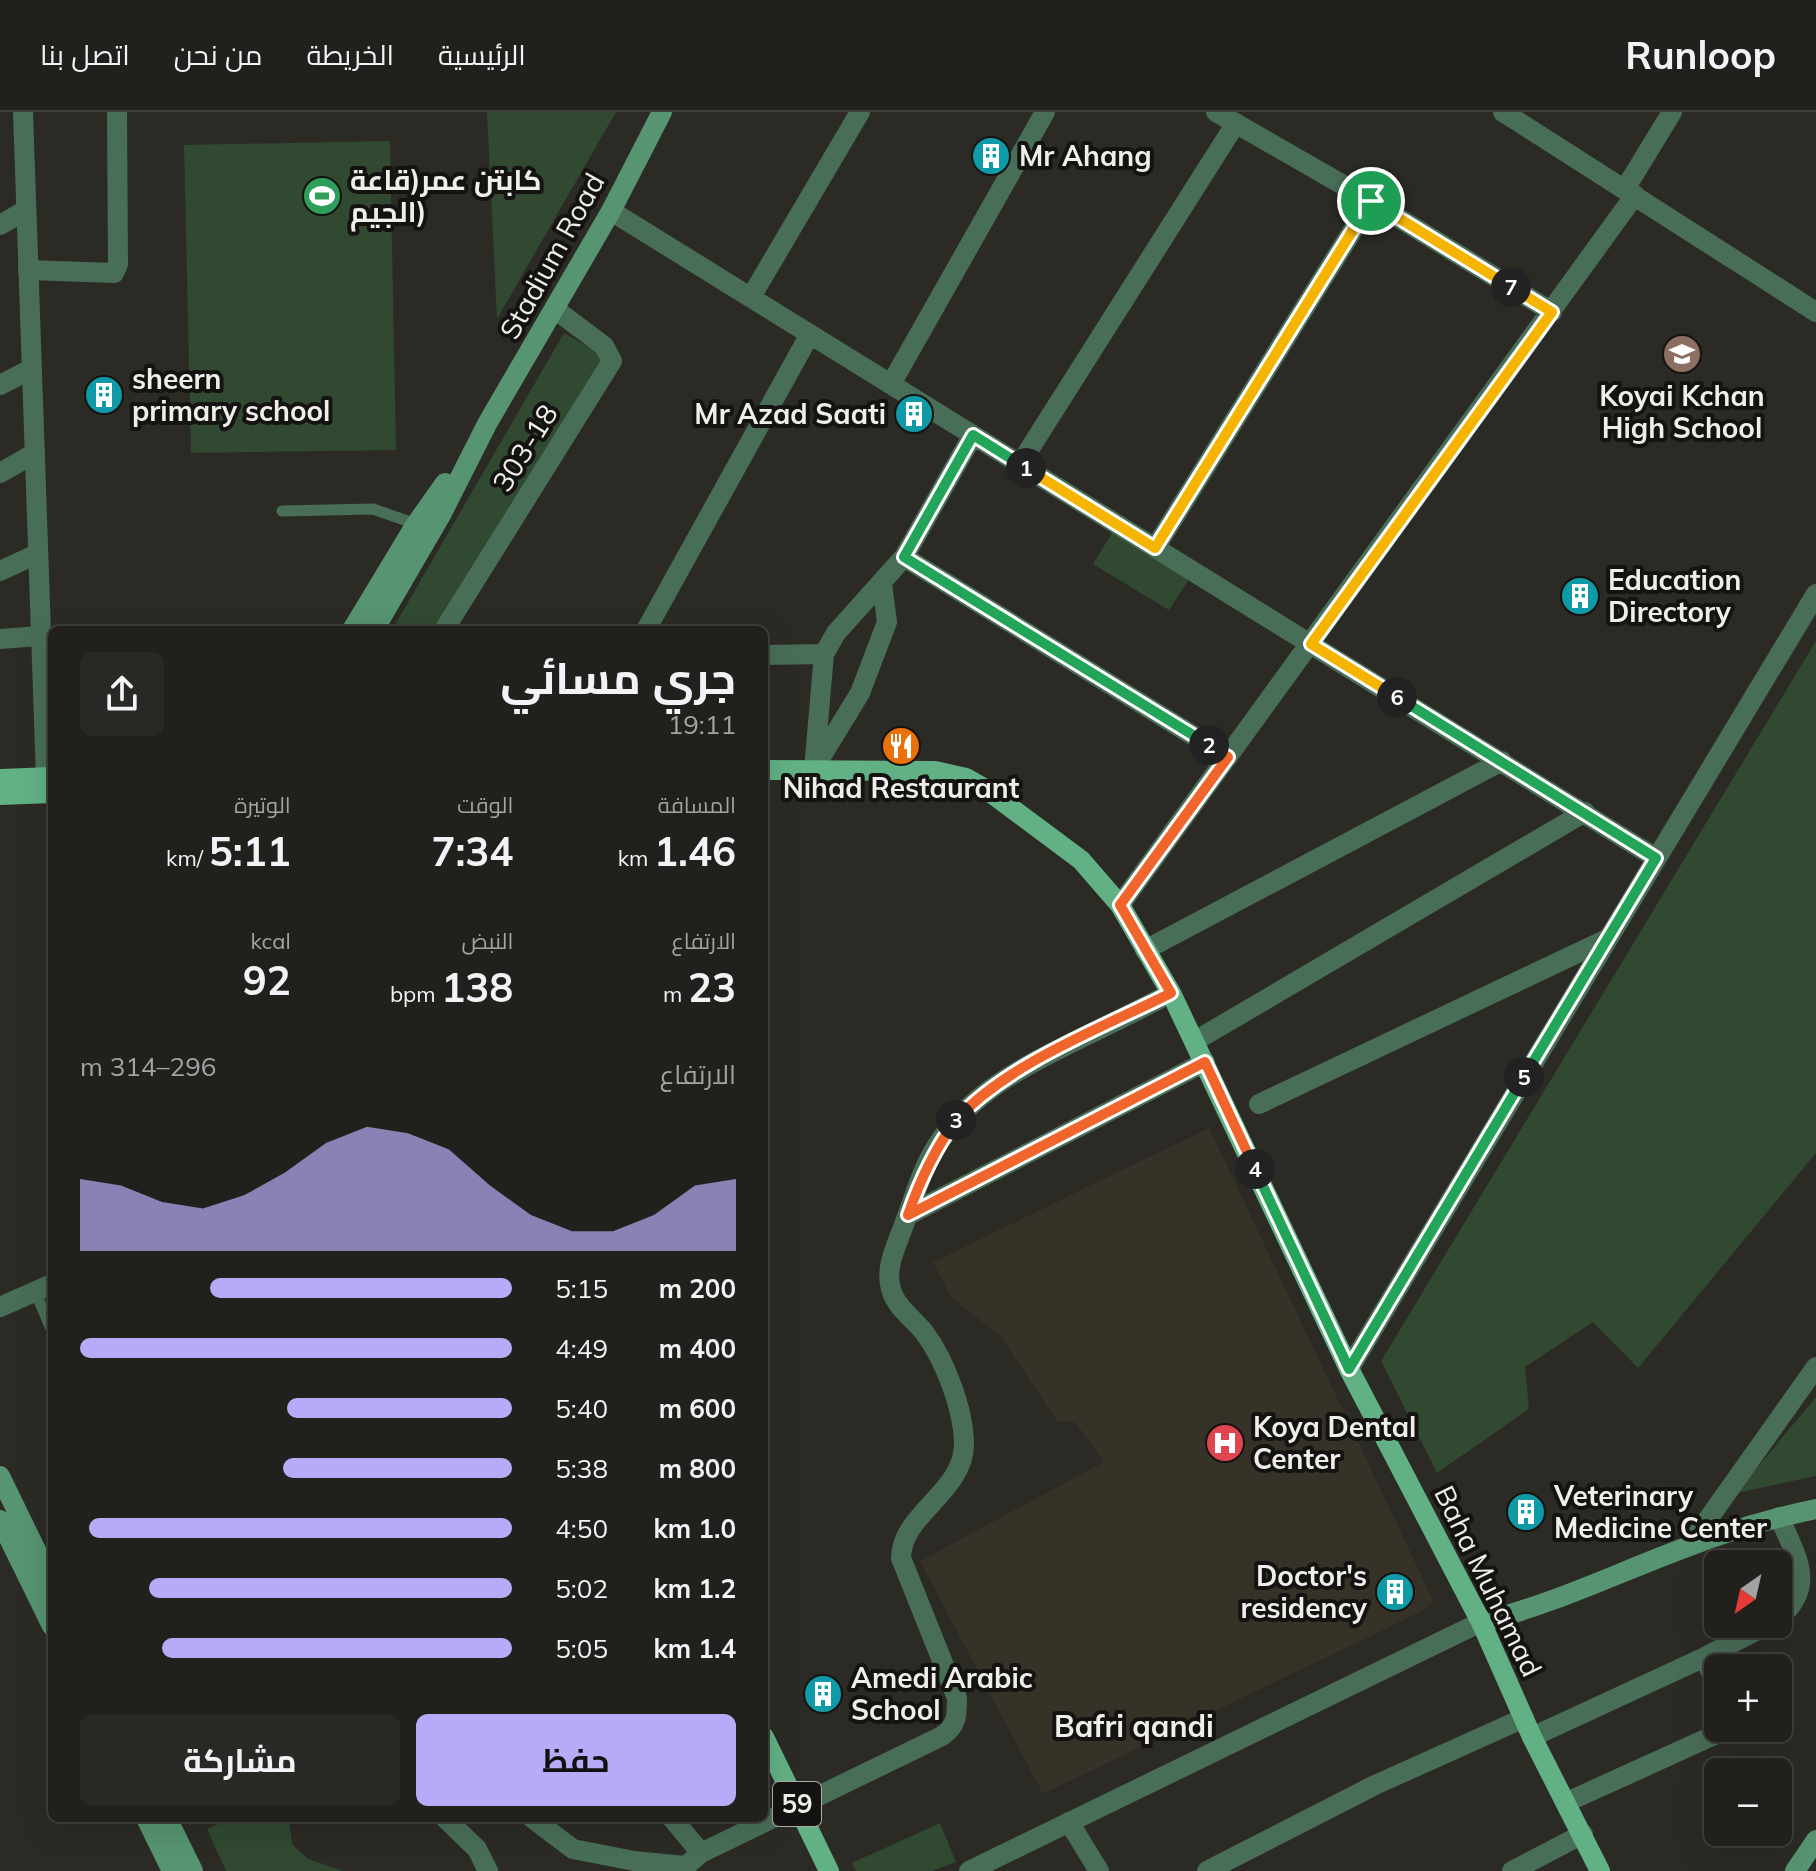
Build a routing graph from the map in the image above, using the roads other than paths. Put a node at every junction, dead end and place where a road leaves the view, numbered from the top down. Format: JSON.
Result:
{"nodes":[{"id":1,"x":23,"y":112,"type":"edge"},
{"id":2,"x":117,"y":112,"type":"edge"},
{"id":3,"x":662,"y":112,"type":"edge"},
{"id":4,"x":860,"y":112,"type":"edge"},
{"id":5,"x":1045,"y":112,"type":"edge"},
{"id":6,"x":1216,"y":112,"type":"edge"},
{"id":7,"x":1503,"y":112,"type":"edge"},
{"id":8,"x":1672,"y":112,"type":"edge"},
{"id":9,"x":1236,"y":123,"type":"junction"},
{"id":10,"x":1630,"y":192,"type":"junction"},
{"id":11,"x":1371,"y":201,"type":"junction"},
{"id":12,"x":26,"y":210,"type":"junction"},
{"id":13,"x":611,"y":211,"type":"junction"},
{"id":14,"x":0,"y":225,"type":"edge"},
{"id":15,"x":28,"y":270,"type":"junction"},
{"id":16,"x":751,"y":297,"type":"junction"},
{"id":17,"x":556,"y":310,"type":"junction"},
{"id":18,"x":1552,"y":312,"type":"junction"},
{"id":19,"x":1816,"y":312,"type":"edge"},
{"id":20,"x":810,"y":334,"type":"junction"},
{"id":21,"x":31,"y":369,"type":"junction"},
{"id":22,"x":891,"y":384,"type":"junction"},
{"id":23,"x":0,"y":385,"type":"edge"},
{"id":24,"x":487,"y":424,"type":"junction"},
{"id":25,"x":973,"y":435,"type":"junction"},
{"id":26,"x":35,"y":453,"type":"junction"},
{"id":27,"x":1020,"y":464,"type":"junction"},
{"id":28,"x":0,"y":473,"type":"edge"},
{"id":29,"x":282,"y":511,"type":"dead end"},
{"id":30,"x":416,"y":524,"type":"junction"},
{"id":31,"x":1155,"y":548,"type":"junction"},
{"id":32,"x":37,"y":554,"type":"junction"},
{"id":33,"x":904,"y":557,"type":"junction"},
{"id":34,"x":0,"y":571,"type":"edge"},
{"id":35,"x":882,"y":584,"type":"junction"},
{"id":36,"x":1816,"y":594,"type":"edge"},
{"id":37,"x":354,"y":626,"type":"edge"},
{"id":38,"x":376,"y":626,"type":"edge"},
{"id":39,"x":446,"y":626,"type":"edge"},
{"id":40,"x":648,"y":626,"type":"edge"},
{"id":41,"x":40,"y":636,"type":"junction"},
{"id":42,"x":0,"y":639,"type":"edge"},
{"id":43,"x":1311,"y":644,"type":"junction"},
{"id":44,"x":824,"y":654,"type":"junction"},
{"id":45,"x":768,"y":655,"type":"edge"},
{"id":46,"x":48,"y":754,"type":"edge"},
{"id":47,"x":1228,"y":757,"type":"junction"},
{"id":48,"x":1502,"y":761,"type":"junction"},
{"id":49,"x":814,"y":769,"type":"junction"},
{"id":50,"x":768,"y":771,"type":"edge"},
{"id":51,"x":0,"y":779,"type":"edge"},
{"id":52,"x":48,"y":783,"type":"edge"},
{"id":53,"x":48,"y":783,"type":"edge"},
{"id":54,"x":0,"y":795,"type":"edge"},
{"id":55,"x":1585,"y":812,"type":"junction"},
{"id":56,"x":1656,"y":858,"type":"junction"},
{"id":57,"x":1120,"y":905,"type":"junction"},
{"id":58,"x":1607,"y":939,"type":"junction"},
{"id":59,"x":1145,"y":950,"type":"junction"},
{"id":60,"x":1171,"y":993,"type":"junction"},
{"id":61,"x":1195,"y":1041,"type":"junction"},
{"id":62,"x":1205,"y":1062,"type":"junction"},
{"id":63,"x":1259,"y":1104,"type":"dead end"},
{"id":64,"x":908,"y":1215,"type":"junction"},
{"id":65,"x":44,"y":1288,"type":"edge"},
{"id":66,"x":0,"y":1307,"type":"edge"},
{"id":67,"x":48,"y":1310,"type":"edge"},
{"id":68,"x":1816,"y":1367,"type":"edge"},
{"id":69,"x":1349,"y":1369,"type":"junction"},
{"id":70,"x":0,"y":1476,"type":"edge"},
{"id":71,"x":1816,"y":1509,"type":"edge"},
{"id":72,"x":1779,"y":1517,"type":"junction"},
{"id":73,"x":0,"y":1520,"type":"edge"},
{"id":74,"x":1689,"y":1546,"type":"junction"},
{"id":75,"x":48,"y":1575,"type":"edge"},
{"id":76,"x":1792,"y":1610,"type":"edge"},
{"id":77,"x":48,"y":1618,"type":"edge"},
{"id":78,"x":1481,"y":1622,"type":"junction"},
{"id":79,"x":1742,"y":1638,"type":"edge"},
{"id":80,"x":1711,"y":1654,"type":"edge"},
{"id":81,"x":1704,"y":1657,"type":"edge"},
{"id":82,"x":1528,"y":1727,"type":"junction"},
{"id":83,"x":1704,"y":1740,"type":"edge"},
{"id":84,"x":768,"y":1745,"type":"edge"},
{"id":85,"x":1567,"y":1802,"type":"junction"},
{"id":86,"x":799,"y":1808,"type":"junction"},
{"id":87,"x":148,"y":1822,"type":"edge"},
{"id":88,"x":169,"y":1822,"type":"edge"},
{"id":89,"x":537,"y":1822,"type":"edge"},
{"id":90,"x":673,"y":1822,"type":"edge"},
{"id":91,"x":1069,"y":1822,"type":"junction"},
{"id":92,"x":467,"y":1826,"type":"edge"},
{"id":93,"x":1583,"y":1834,"type":"junction"},
{"id":94,"x":1813,"y":1850,"type":"edge"},
{"id":95,"x":689,"y":1864,"type":"edge"},
{"id":96,"x":172,"y":1871,"type":"edge"},
{"id":97,"x":193,"y":1871,"type":"edge"},
{"id":98,"x":488,"y":1871,"type":"edge"},
{"id":99,"x":829,"y":1871,"type":"edge"},
{"id":100,"x":969,"y":1871,"type":"edge"},
{"id":101,"x":1099,"y":1871,"type":"edge"},
{"id":102,"x":1207,"y":1871,"type":"edge"},
{"id":103,"x":1512,"y":1871,"type":"edge"},
{"id":104,"x":1600,"y":1871,"type":"edge"},
{"id":105,"x":1795,"y":1871,"type":"edge"}],
"edges":[{"from":1,"to":12,"type":"street"},
{"from":2,"to":15,"type":"street"},
{"from":3,"to":13,"type":"main road","name":"Stadium Road"},
{"from":4,"to":16,"type":"street"},
{"from":5,"to":22,"type":"street"},
{"from":6,"to":9,"type":"street"},
{"from":7,"to":10,"type":"street"},
{"from":8,"to":10,"type":"street"},
{"from":9,"to":11,"type":"street"},
{"from":9,"to":27,"type":"street"},
{"from":10,"to":18,"type":"street"},
{"from":10,"to":19,"type":"street"},
{"from":11,"to":18,"type":"street"},
{"from":11,"to":31,"type":"street"},
{"from":12,"to":14,"type":"street"},
{"from":12,"to":15,"type":"street"},
{"from":13,"to":16,"type":"street"},
{"from":13,"to":17,"type":"main road","name":"Stadium Road"},
{"from":15,"to":21,"type":"street"},
{"from":16,"to":20,"type":"street"},
{"from":17,"to":24,"type":"main road","name":"Stadium Road"},
{"from":17,"to":39,"type":"street","name":"303-18"},
{"from":18,"to":43,"type":"street"},
{"from":20,"to":22,"type":"street"},
{"from":20,"to":40,"type":"street"},
{"from":21,"to":23,"type":"street"},
{"from":21,"to":26,"type":"street"},
{"from":22,"to":25,"type":"street"},
{"from":24,"to":30,"type":"main road"},
{"from":24,"to":38,"type":"main road"},
{"from":25,"to":27,"type":"street"},
{"from":25,"to":33,"type":"street"},
{"from":26,"to":28,"type":"street"},
{"from":26,"to":32,"type":"street"},
{"from":27,"to":31,"type":"street"},
{"from":29,"to":30,"type":"lane"},
{"from":30,"to":37,"type":"main road"},
{"from":31,"to":43,"type":"street"},
{"from":32,"to":34,"type":"street"},
{"from":32,"to":41,"type":"street"},
{"from":33,"to":35,"type":"street"},
{"from":33,"to":47,"type":"street"},
{"from":35,"to":44,"type":"street"},
{"from":35,"to":49,"type":"street"},
{"from":36,"to":56,"type":"street"},
{"from":41,"to":42,"type":"street"},
{"from":41,"to":46,"type":"street"},
{"from":43,"to":47,"type":"street"},
{"from":43,"to":48,"type":"street"},
{"from":44,"to":45,"type":"street"},
{"from":44,"to":49,"type":"street"},
{"from":47,"to":57,"type":"street"},
{"from":48,"to":55,"type":"street"},
{"from":48,"to":59,"type":"street"},
{"from":49,"to":50,"type":"main road","name":"Baha Muhamad"},
{"from":49,"to":57,"type":"main road","name":"Baha Muhamad"},
{"from":51,"to":52,"type":"main road"},
{"from":53,"to":54,"type":"main road"},
{"from":55,"to":56,"type":"street"},
{"from":55,"to":61,"type":"street"},
{"from":56,"to":58,"type":"street"},
{"from":57,"to":59,"type":"main road","name":"Baha Muhamad"},
{"from":58,"to":63,"type":"street"},
{"from":58,"to":69,"type":"street"},
{"from":59,"to":60,"type":"main road","name":"Baha Muhamad"},
{"from":60,"to":61,"type":"main road","name":"Baha Muhamad"},
{"from":60,"to":64,"type":"street"},
{"from":61,"to":62,"type":"main road","name":"Baha Muhamad"},
{"from":62,"to":64,"type":"street"},
{"from":62,"to":69,"type":"main road","name":"Baha Muhamad"},
{"from":64,"to":86,"type":"street"},
{"from":65,"to":66,"type":"street"},
{"from":65,"to":67,"type":"lane"},
{"from":68,"to":74,"type":"street"},
{"from":69,"to":78,"type":"main road","name":"Baha Muhamad"},
{"from":70,"to":75,"type":"main road"},
{"from":71,"to":72,"type":"main road"},
{"from":72,"to":74,"type":"main road"},
{"from":72,"to":76,"type":"street"},
{"from":73,"to":77,"type":"main road"},
{"from":74,"to":78,"type":"main road"},
{"from":78,"to":82,"type":"main road","name":"Baha Muhamad"},
{"from":78,"to":91,"type":"street"},
{"from":79,"to":80,"type":"street"},
{"from":81,"to":82,"type":"street"},
{"from":82,"to":85,"type":"main road","name":"Baha Muhamad"},
{"from":82,"to":102,"type":"street"},
{"from":83,"to":85,"type":"street"},
{"from":84,"to":86,"type":"main road","number":"59"},
{"from":85,"to":93,"type":"main road","name":"Baha Muhamad"},
{"from":86,"to":95,"type":"street"},
{"from":86,"to":99,"type":"main road","number":"59"},
{"from":87,"to":96,"type":"main road"},
{"from":88,"to":97,"type":"main road"},
{"from":89,"to":95,"type":"street"},
{"from":90,"to":95,"type":"street"},
{"from":91,"to":100,"type":"street"},
{"from":91,"to":101,"type":"street"},
{"from":92,"to":98,"type":"street"},
{"from":93,"to":103,"type":"street"},
{"from":93,"to":104,"type":"main road","name":"Baha Muhamad"},
{"from":94,"to":105,"type":"main road"}]}
